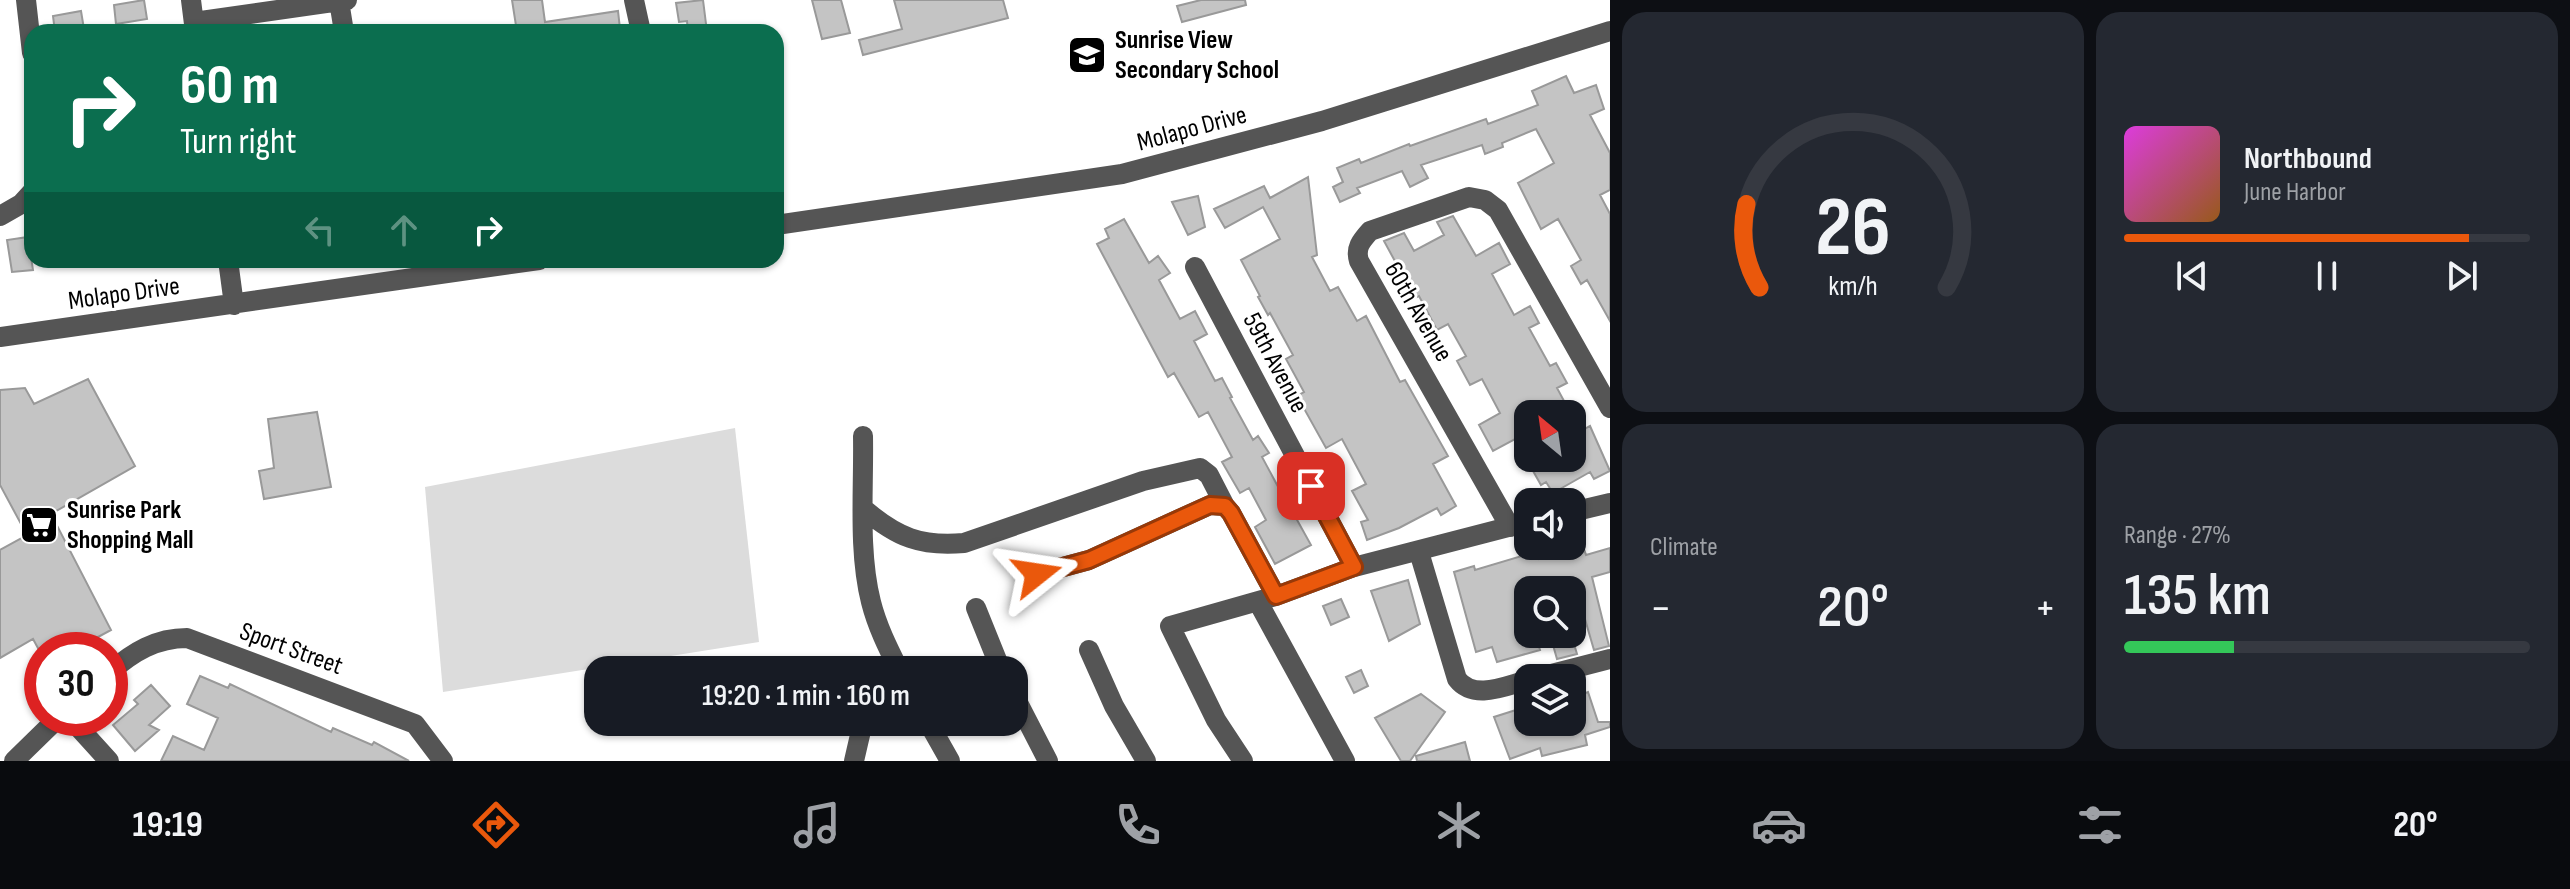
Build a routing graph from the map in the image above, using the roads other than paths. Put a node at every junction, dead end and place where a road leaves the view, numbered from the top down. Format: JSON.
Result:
{"nodes":[{"id":1,"x":26,"y":0,"type":"edge"},
{"id":2,"x":191,"y":0,"type":"edge"},
{"id":3,"x":634,"y":0,"type":"edge"},
{"id":4,"x":343,"y":1,"type":"edge"},
{"id":5,"x":29,"y":24,"type":"edge"},
{"id":6,"x":195,"y":24,"type":"edge"},
{"id":7,"x":212,"y":24,"type":"edge"},
{"id":8,"x":344,"y":24,"type":"edge"},
{"id":9,"x":639,"y":24,"type":"edge"},
{"id":10,"x":1610,"y":31,"type":"edge"},
{"id":11,"x":24,"y":201,"type":"edge"},
{"id":12,"x":0,"y":216,"type":"edge"},
{"id":13,"x":784,"y":224,"type":"edge"},
{"id":14,"x":1195,"y":267,"type":"dead end"},
{"id":15,"x":229,"y":268,"type":"edge"},
{"id":16,"x":485,"y":268,"type":"edge"},
{"id":17,"x":234,"y":305,"type":"junction"},
{"id":18,"x":0,"y":337,"type":"edge"},
{"id":19,"x":1610,"y":408,"type":"edge"},
{"id":20,"x":863,"y":436,"type":"dead end"},
{"id":21,"x":1610,"y":503,"type":"edge"},
{"id":22,"x":1225,"y":506,"type":"junction"},
{"id":23,"x":1586,"y":509,"type":"edge"},
{"id":24,"x":865,"y":510,"type":"junction"},
{"id":25,"x":1514,"y":517,"type":"edge"},
{"id":26,"x":1514,"y":526,"type":"edge"},
{"id":27,"x":1419,"y":552,"type":"junction"},
{"id":28,"x":1354,"y":567,"type":"junction"},
{"id":29,"x":1037,"y":574,"type":"dead end"},
{"id":30,"x":1267,"y":599,"type":"junction"},
{"id":31,"x":976,"y":608,"type":"dead end"},
{"id":32,"x":1089,"y":650,"type":"dead end"},
{"id":33,"x":892,"y":656,"type":"edge"},
{"id":34,"x":995,"y":656,"type":"edge"},
{"id":35,"x":128,"y":657,"type":"edge"},
{"id":36,"x":1610,"y":659,"type":"edge"},
{"id":37,"x":1586,"y":665,"type":"edge"},
{"id":38,"x":1514,"y":684,"type":"edge"},
{"id":39,"x":1028,"y":722,"type":"edge"},
{"id":40,"x":40,"y":736,"type":"edge"},
{"id":41,"x":86,"y":736,"type":"edge"},
{"id":42,"x":860,"y":736,"type":"edge"},
{"id":43,"x":936,"y":736,"type":"edge"},
{"id":44,"x":14,"y":761,"type":"edge"},
{"id":45,"x":109,"y":761,"type":"edge"},
{"id":46,"x":443,"y":761,"type":"edge"},
{"id":47,"x":855,"y":761,"type":"edge"},
{"id":48,"x":950,"y":761,"type":"edge"},
{"id":49,"x":1048,"y":761,"type":"edge"},
{"id":50,"x":1146,"y":761,"type":"edge"},
{"id":51,"x":1243,"y":761,"type":"edge"},
{"id":52,"x":1345,"y":761,"type":"edge"}],
"edges":[{"from":1,"to":5,"type":"street"},
{"from":2,"to":6,"type":"street"},
{"from":3,"to":9,"type":"street"},
{"from":4,"to":7,"type":"street"},
{"from":4,"to":8,"type":"street"},
{"from":10,"to":13,"type":"street","name":"Molapo Drive"},
{"from":11,"to":12,"type":"street"},
{"from":14,"to":28,"type":"street","name":"59th Avenue"},
{"from":15,"to":17,"type":"street"},
{"from":16,"to":17,"type":"street","name":"Molapo Drive"},
{"from":17,"to":18,"type":"street","name":"Molapo Drive"},
{"from":19,"to":25,"type":"street","name":"60th Avenue"},
{"from":20,"to":24,"type":"street"},
{"from":21,"to":23,"type":"street"},
{"from":22,"to":24,"type":"street"},
{"from":22,"to":29,"type":"street"},
{"from":22,"to":30,"type":"street"},
{"from":24,"to":33,"type":"street"},
{"from":26,"to":27,"type":"street"},
{"from":27,"to":28,"type":"street"},
{"from":27,"to":38,"type":"street"},
{"from":28,"to":30,"type":"street"},
{"from":30,"to":51,"type":"street"},
{"from":30,"to":52,"type":"street"},
{"from":31,"to":34,"type":"street"},
{"from":32,"to":50,"type":"street"},
{"from":35,"to":46,"type":"street","name":"Sport Street"},
{"from":36,"to":37,"type":"street"},
{"from":39,"to":49,"type":"street"},
{"from":40,"to":44,"type":"street"},
{"from":41,"to":45,"type":"street"},
{"from":42,"to":47,"type":"street"},
{"from":43,"to":48,"type":"street"}]}
